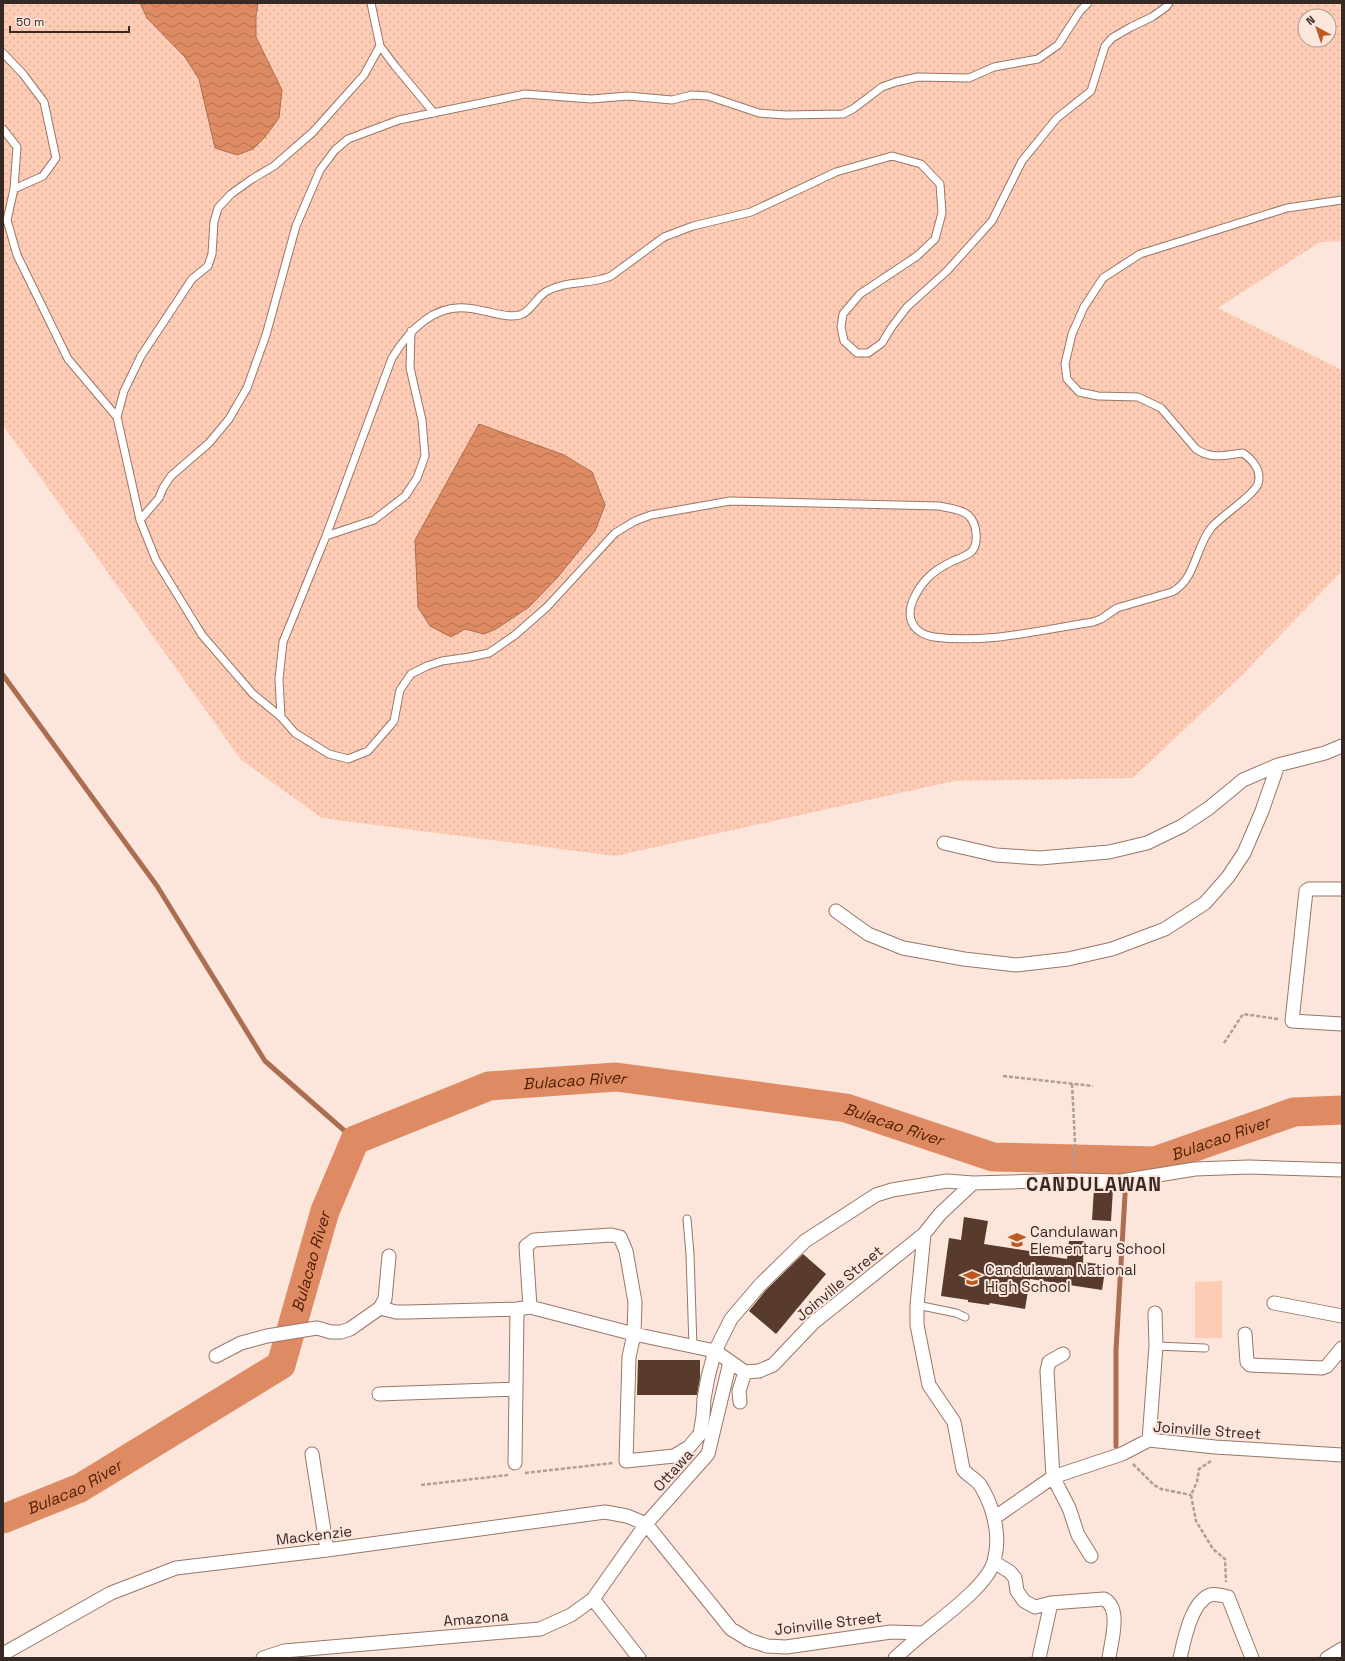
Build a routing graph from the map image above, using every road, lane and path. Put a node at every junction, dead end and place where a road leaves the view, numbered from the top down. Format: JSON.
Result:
{"nodes":[{"id":1,"x":371,"y":3,"type":"edge"},
{"id":2,"x":1088,"y":3,"type":"edge"},
{"id":3,"x":1169,"y":3,"type":"edge"},
{"id":4,"x":380,"y":46,"type":"junction"},
{"id":5,"x":3,"y":53,"type":"edge"},
{"id":6,"x":434,"y":113,"type":"junction"},
{"id":7,"x":3,"y":129,"type":"edge"},
{"id":8,"x":14,"y":189,"type":"junction"},
{"id":9,"x":1342,"y":200,"type":"edge"},
{"id":10,"x":412,"y":331,"type":"junction"},
{"id":11,"x":117,"y":417,"type":"junction"},
{"id":12,"x":140,"y":520,"type":"junction"},
{"id":13,"x":326,"y":536,"type":"junction"},
{"id":14,"x":280,"y":717,"type":"junction"},
{"id":15,"x":1342,"y":746,"type":"edge"},
{"id":16,"x":1278,"y":766,"type":"junction"},
{"id":17,"x":944,"y":843,"type":"dead end"},
{"id":18,"x":1342,"y":889,"type":"edge"},
{"id":19,"x":836,"y":911,"type":"dead end"},
{"id":20,"x":1292,"y":1021,"type":"junction"},
{"id":21,"x":1342,"y":1024,"type":"edge"},
{"id":22,"x":1224,"y":1043,"type":"dead end"},
{"id":23,"x":1003,"y":1076,"type":"dead end"},
{"id":24,"x":1072,"y":1084,"type":"junction"},
{"id":25,"x":1093,"y":1086,"type":"dead end"},
{"id":26,"x":1075,"y":1164,"type":"dead end"},
{"id":27,"x":1342,"y":1170,"type":"edge"},
{"id":28,"x":974,"y":1183,"type":"junction"},
{"id":29,"x":687,"y":1218,"type":"dead end"},
{"id":30,"x":924,"y":1234,"type":"junction"},
{"id":31,"x":389,"y":1256,"type":"dead end"},
{"id":32,"x":1274,"y":1303,"type":"dead end"},
{"id":33,"x":917,"y":1305,"type":"junction"},
{"id":34,"x":380,"y":1308,"type":"junction"},
{"id":35,"x":523,"y":1308,"type":"junction"},
{"id":36,"x":1155,"y":1313,"type":"dead end"},
{"id":37,"x":1342,"y":1316,"type":"edge"},
{"id":38,"x":965,"y":1317,"type":"dead end"},
{"id":39,"x":634,"y":1334,"type":"junction"},
{"id":40,"x":1246,"y":1334,"type":"dead end"},
{"id":41,"x":1156,"y":1346,"type":"junction"},
{"id":42,"x":693,"y":1347,"type":"junction"},
{"id":43,"x":1205,"y":1348,"type":"dead end"},
{"id":44,"x":1342,"y":1348,"type":"edge"},
{"id":45,"x":715,"y":1351,"type":"junction"},
{"id":46,"x":1063,"y":1354,"type":"dead end"},
{"id":47,"x":216,"y":1356,"type":"dead end"},
{"id":48,"x":730,"y":1362,"type":"junction"},
{"id":49,"x":745,"y":1372,"type":"junction"},
{"id":50,"x":516,"y":1389,"type":"junction"},
{"id":51,"x":379,"y":1394,"type":"dead end"},
{"id":52,"x":740,"y":1402,"type":"dead end"},
{"id":53,"x":1149,"y":1440,"type":"junction"},
{"id":54,"x":1215,"y":1447,"type":"junction"},
{"id":55,"x":312,"y":1454,"type":"dead end"},
{"id":56,"x":1122,"y":1454,"type":"junction"},
{"id":57,"x":1342,"y":1455,"type":"edge"},
{"id":58,"x":626,"y":1461,"type":"junction"},
{"id":59,"x":515,"y":1471,"type":"junction"},
{"id":60,"x":526,"y":1473,"type":"junction"},
{"id":61,"x":1053,"y":1477,"type":"junction"},
{"id":62,"x":421,"y":1485,"type":"dead end"},
{"id":63,"x":1191,"y":1495,"type":"junction"},
{"id":64,"x":994,"y":1518,"type":"junction"},
{"id":65,"x":646,"y":1524,"type":"junction"},
{"id":66,"x":327,"y":1550,"type":"junction"},
{"id":67,"x":1091,"y":1556,"type":"dead end"},
{"id":68,"x":994,"y":1562,"type":"junction"},
{"id":69,"x":1228,"y":1598,"type":"junction"},
{"id":70,"x":593,"y":1599,"type":"junction"},
{"id":71,"x":1051,"y":1603,"type":"junction"},
{"id":72,"x":923,"y":1633,"type":"junction"},
{"id":73,"x":1342,"y":1649,"type":"edge"},
{"id":74,"x":3,"y":1654,"type":"edge"},
{"id":75,"x":264,"y":1658,"type":"edge"},
{"id":76,"x":639,"y":1658,"type":"edge"},
{"id":77,"x":895,"y":1658,"type":"edge"},
{"id":78,"x":1039,"y":1658,"type":"edge"},
{"id":79,"x":1108,"y":1658,"type":"edge"},
{"id":80,"x":1180,"y":1658,"type":"edge"},
{"id":81,"x":1252,"y":1658,"type":"edge"},
{"id":82,"x":1327,"y":1658,"type":"edge"}],
"edges":[{"from":1,"to":4,"type":"lane"},
{"from":2,"to":6,"type":"lane"},
{"from":3,"to":10,"type":"lane"},
{"from":4,"to":6,"type":"lane"},
{"from":4,"to":11,"type":"lane"},
{"from":5,"to":8,"type":"lane"},
{"from":6,"to":12,"type":"lane"},
{"from":7,"to":8,"type":"lane"},
{"from":8,"to":11,"type":"lane"},
{"from":9,"to":14,"type":"lane"},
{"from":10,"to":13,"type":"lane"},
{"from":10,"to":13,"type":"lane"},
{"from":11,"to":12,"type":"lane"},
{"from":12,"to":14,"type":"lane"},
{"from":13,"to":14,"type":"lane"},
{"from":15,"to":16,"type":"street"},
{"from":16,"to":17,"type":"street"},
{"from":16,"to":19,"type":"street"},
{"from":18,"to":20,"type":"street"},
{"from":20,"to":21,"type":"street"},
{"from":20,"to":22,"type":"path"},
{"from":23,"to":24,"type":"path"},
{"from":24,"to":25,"type":"path"},
{"from":24,"to":26,"type":"path"},
{"from":27,"to":28,"type":"street"},
{"from":28,"to":30,"type":"street","name":"Joinville Street"},
{"from":28,"to":45,"type":"street"},
{"from":29,"to":42,"type":"lane"},
{"from":30,"to":33,"type":"street"},
{"from":30,"to":49,"type":"street","name":"Joinville Street"},
{"from":31,"to":34,"type":"street"},
{"from":32,"to":37,"type":"street"},
{"from":33,"to":38,"type":"lane"},
{"from":33,"to":64,"type":"street"},
{"from":34,"to":35,"type":"street"},
{"from":34,"to":47,"type":"street"},
{"from":35,"to":39,"type":"street"},
{"from":35,"to":39,"type":"street"},
{"from":35,"to":50,"type":"street"},
{"from":36,"to":41,"type":"street"},
{"from":39,"to":42,"type":"street"},
{"from":39,"to":58,"type":"street"},
{"from":40,"to":44,"type":"street"},
{"from":41,"to":43,"type":"lane"},
{"from":41,"to":53,"type":"street"},
{"from":42,"to":45,"type":"street"},
{"from":45,"to":48,"type":"street"},
{"from":45,"to":58,"type":"street"},
{"from":46,"to":61,"type":"street"},
{"from":48,"to":49,"type":"street"},
{"from":48,"to":65,"type":"street","name":"Ottawa"},
{"from":49,"to":52,"type":"street"},
{"from":50,"to":51,"type":"street"},
{"from":50,"to":59,"type":"street"},
{"from":53,"to":54,"type":"street","name":"Joinville Street"},
{"from":53,"to":56,"type":"street","name":"Joinville Street"},
{"from":54,"to":57,"type":"street","name":"Joinville Street"},
{"from":54,"to":63,"type":"path"},
{"from":55,"to":66,"type":"street"},
{"from":56,"to":61,"type":"street","name":"Joinville Street"},
{"from":56,"to":63,"type":"path"},
{"from":58,"to":60,"type":"path"},
{"from":59,"to":60,"type":"path"},
{"from":59,"to":60,"type":"path"},
{"from":59,"to":62,"type":"path"},
{"from":61,"to":64,"type":"street","name":"Joinville Street"},
{"from":61,"to":67,"type":"street"},
{"from":63,"to":69,"type":"path"},
{"from":64,"to":68,"type":"street"},
{"from":65,"to":66,"type":"street","name":"Mackenzie"},
{"from":65,"to":70,"type":"street","name":"Amazona"},
{"from":65,"to":72,"type":"street","name":"Joinville Street"},
{"from":66,"to":74,"type":"street","name":"Mackenzie"},
{"from":68,"to":71,"type":"street"},
{"from":68,"to":72,"type":"street"},
{"from":69,"to":80,"type":"street"},
{"from":69,"to":81,"type":"street"},
{"from":70,"to":75,"type":"street","name":"Amazona"},
{"from":70,"to":76,"type":"street"},
{"from":71,"to":78,"type":"street"},
{"from":71,"to":79,"type":"street"},
{"from":72,"to":77,"type":"street"},
{"from":73,"to":82,"type":"street"}]}
